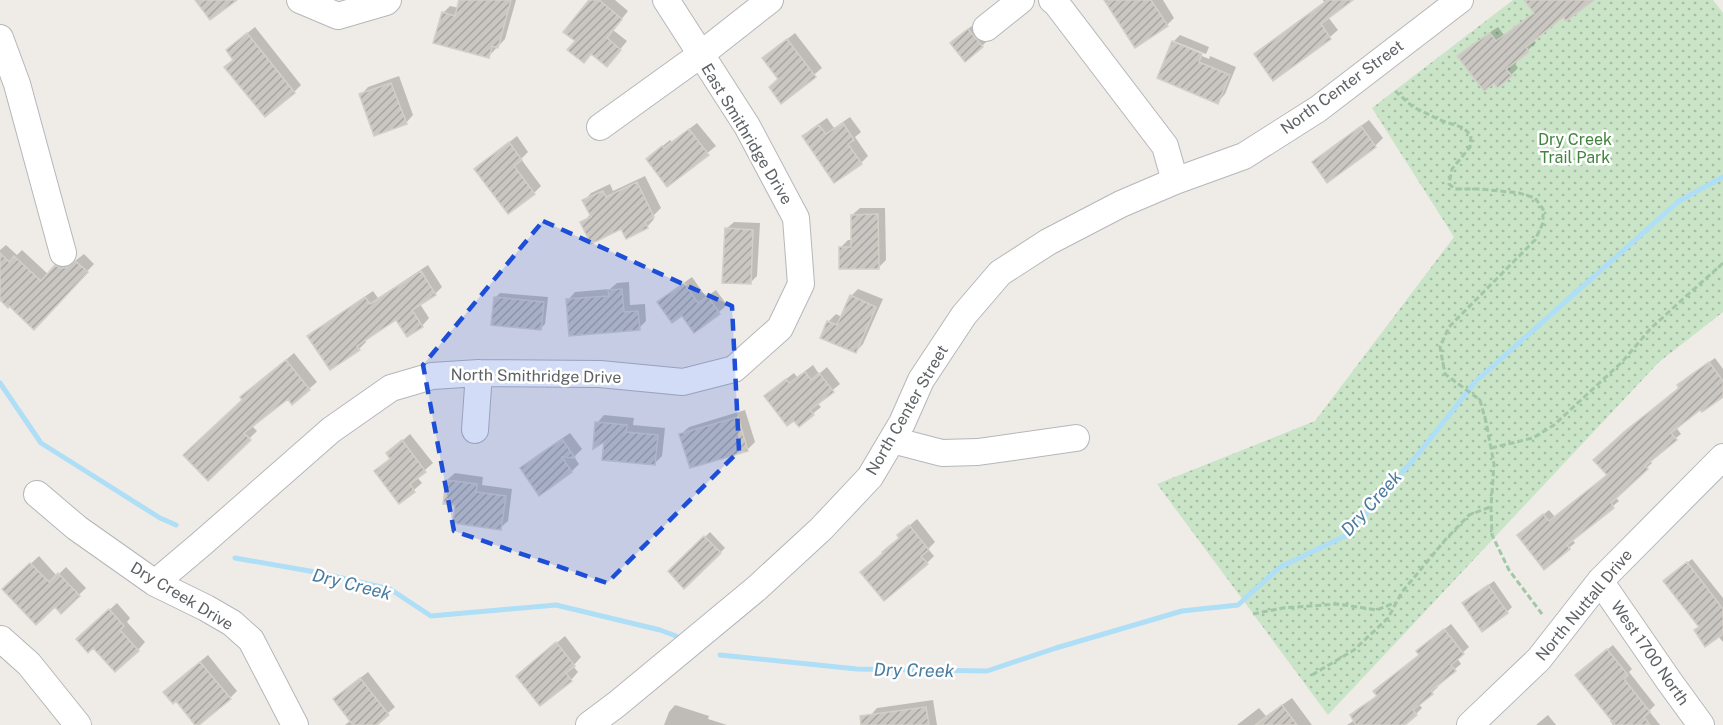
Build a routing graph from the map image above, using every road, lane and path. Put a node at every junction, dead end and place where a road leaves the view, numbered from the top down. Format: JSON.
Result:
{"nodes":[{"id":1,"x":300,"y":0,"type":"edge"},
{"id":2,"x":388,"y":0,"type":"edge"},
{"id":3,"x":666,"y":0,"type":"edge"},
{"id":4,"x":770,"y":0,"type":"edge"},
{"id":5,"x":1021,"y":0,"type":"edge"},
{"id":6,"x":1052,"y":0,"type":"edge"},
{"id":7,"x":1460,"y":0,"type":"edge"},
{"id":8,"x":986,"y":28,"type":"dead end"},
{"id":9,"x":0,"y":38,"type":"edge"},
{"id":10,"x":700,"y":55,"type":"junction"},
{"id":11,"x":1395,"y":91,"type":"dead end"},
{"id":12,"x":600,"y":127,"type":"dead end"},
{"id":13,"x":1175,"y":181,"type":"junction"},
{"id":14,"x":63,"y":253,"type":"dead end"},
{"id":15,"x":1723,"y":263,"type":"edge"},
{"id":16,"x":801,"y":284,"type":"joint"},
{"id":17,"x":479,"y":374,"type":"junction"},
{"id":18,"x":475,"y":430,"type":"dead end"},
{"id":19,"x":1076,"y":438,"type":"dead end"},
{"id":20,"x":892,"y":440,"type":"junction"},
{"id":21,"x":1491,"y":448,"type":"junction"},
{"id":22,"x":1723,"y":457,"type":"edge"},
{"id":23,"x":37,"y":494,"type":"dead end"},
{"id":24,"x":1491,"y":507,"type":"junction"},
{"id":25,"x":1600,"y":581,"type":"junction"},
{"id":26,"x":155,"y":583,"type":"junction"},
{"id":27,"x":1396,"y":603,"type":"junction"},
{"id":28,"x":1253,"y":614,"type":"dead end"},
{"id":29,"x":1542,"y":614,"type":"dead end"},
{"id":30,"x":2,"y":639,"type":"dead end"},
{"id":31,"x":1312,"y":675,"type":"dead end"},
{"id":32,"x":78,"y":725,"type":"edge"},
{"id":33,"x":295,"y":725,"type":"edge"},
{"id":34,"x":589,"y":725,"type":"edge"},
{"id":35,"x":1470,"y":725,"type":"edge"},
{"id":36,"x":1701,"y":725,"type":"edge"}],
"edges":[{"from":1,"to":2,"type":"street"},
{"from":3,"to":10,"type":"street","name":"East Smithridge Drive"},
{"from":4,"to":10,"type":"street"},
{"from":5,"to":8,"type":"street"},
{"from":6,"to":13,"type":"street"},
{"from":7,"to":13,"type":"street","name":"North Center Street"},
{"from":9,"to":14,"type":"street"},
{"from":10,"to":12,"type":"street"},
{"from":10,"to":16,"type":"street","name":"East Smithridge Drive"},
{"from":11,"to":21,"type":"path"},
{"from":13,"to":20,"type":"street","name":"North Center Street"},
{"from":15,"to":21,"type":"path"},
{"from":16,"to":17,"type":"street","name":"North Smithridge Drive"},
{"from":17,"to":18,"type":"street"},
{"from":17,"to":26,"type":"street","name":"North Smithridge Drive"},
{"from":19,"to":20,"type":"street"},
{"from":20,"to":34,"type":"street","name":"North Center Street"},
{"from":21,"to":24,"type":"path"},
{"from":22,"to":25,"type":"street","name":"North Nuttall Drive"},
{"from":23,"to":26,"type":"street","name":"Dry Creek Drive"},
{"from":24,"to":27,"type":"path"},
{"from":24,"to":29,"type":"path"},
{"from":25,"to":35,"type":"street","name":"North Nuttall Drive"},
{"from":25,"to":36,"type":"street","name":"West 1700 North"},
{"from":26,"to":33,"type":"street","name":"Dry Creek Drive"},
{"from":27,"to":28,"type":"path"},
{"from":27,"to":31,"type":"path"},
{"from":30,"to":32,"type":"street"}]}
